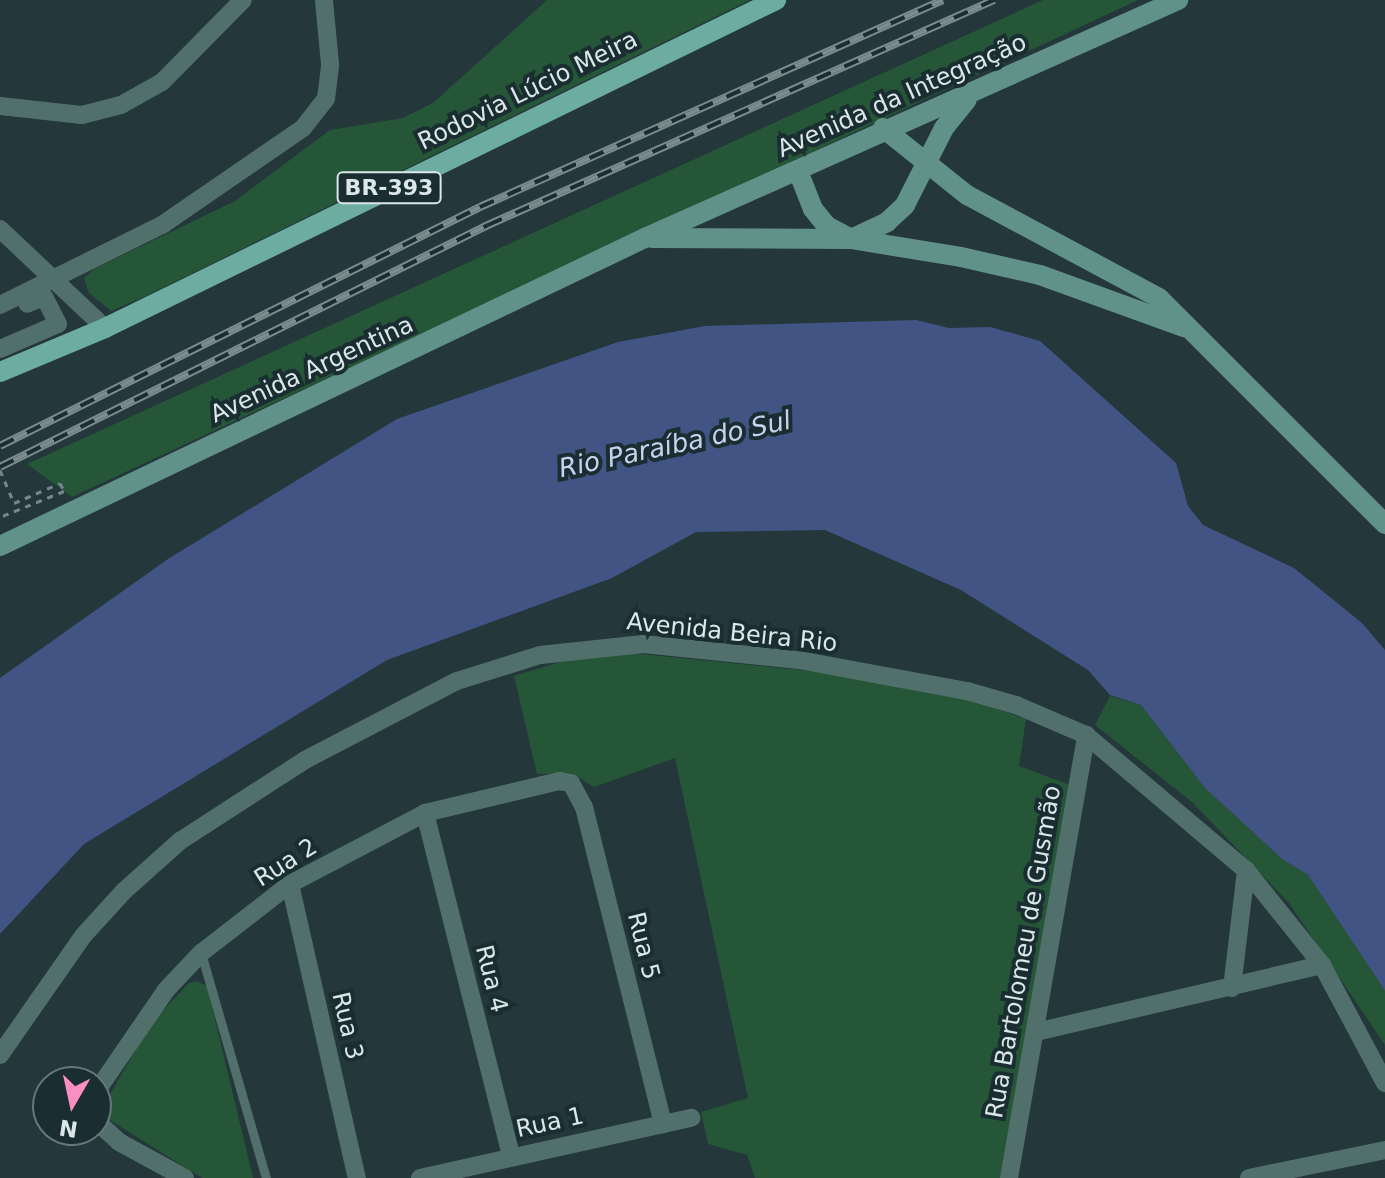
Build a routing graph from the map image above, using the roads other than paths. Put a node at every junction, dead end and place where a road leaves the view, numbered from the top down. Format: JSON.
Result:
{"nodes":[{"id":1,"x":243,"y":0,"type":"edge"},
{"id":2,"x":324,"y":0,"type":"edge"},
{"id":3,"x":776,"y":0,"type":"edge"},
{"id":4,"x":1178,"y":0,"type":"edge"},
{"id":5,"x":973,"y":94,"type":"junction"},
{"id":6,"x":0,"y":106,"type":"edge"},
{"id":7,"x":883,"y":128,"type":"junction"},
{"id":8,"x":925,"y":163,"type":"junction"},
{"id":9,"x":798,"y":171,"type":"junction"},
{"id":10,"x":0,"y":229,"type":"edge"},
{"id":11,"x":645,"y":238,"type":"junction"},
{"id":12,"x":851,"y":239,"type":"junction"},
{"id":13,"x":56,"y":280,"type":"junction"},
{"id":14,"x":0,"y":305,"type":"edge"},
{"id":15,"x":0,"y":317,"type":"edge"},
{"id":16,"x":105,"y":328,"type":"junction"},
{"id":17,"x":1188,"y":328,"type":"junction"},
{"id":18,"x":0,"y":349,"type":"edge"},
{"id":19,"x":0,"y":372,"type":"edge"},
{"id":20,"x":1385,"y":524,"type":"edge"},
{"id":21,"x":0,"y":546,"type":"edge"},
{"id":22,"x":1086,"y":735,"type":"junction"},
{"id":23,"x":571,"y":783,"type":"joint"},
{"id":24,"x":425,"y":813,"type":"junction"},
{"id":25,"x":1246,"y":870,"type":"junction"},
{"id":26,"x":290,"y":884,"type":"junction"},
{"id":27,"x":201,"y":953,"type":"junction"},
{"id":28,"x":1322,"y":965,"type":"junction"},
{"id":29,"x":1232,"y":988,"type":"junction"},
{"id":30,"x":1036,"y":1032,"type":"junction"},
{"id":31,"x":0,"y":1055,"type":"edge"},
{"id":32,"x":112,"y":1069,"type":"edge"},
{"id":33,"x":1385,"y":1083,"type":"edge"},
{"id":34,"x":691,"y":1118,"type":"dead end"},
{"id":35,"x":663,"y":1124,"type":"junction"},
{"id":36,"x":112,"y":1136,"type":"edge"},
{"id":37,"x":1385,"y":1150,"type":"edge"},
{"id":38,"x":511,"y":1156,"type":"junction"},
{"id":39,"x":185,"y":1178,"type":"edge"},
{"id":40,"x":266,"y":1178,"type":"edge"},
{"id":41,"x":357,"y":1178,"type":"edge"},
{"id":42,"x":420,"y":1178,"type":"edge"},
{"id":43,"x":1009,"y":1178,"type":"edge"},
{"id":44,"x":1249,"y":1178,"type":"edge"}],
"edges":[{"from":1,"to":6,"type":"street"},
{"from":2,"to":13,"type":"street"},
{"from":3,"to":16,"type":"main road","name":"Rodovia Lúcio Meira","number":"BR-393"},
{"from":4,"to":5,"type":"street","name":"Avenida da Integração"},
{"from":5,"to":7,"type":"street","name":"Avenida da Integração"},
{"from":5,"to":8,"type":"street"},
{"from":7,"to":8,"type":"street"},
{"from":7,"to":9,"type":"street","name":"Avenida da Integração"},
{"from":8,"to":12,"type":"street"},
{"from":8,"to":17,"type":"street"},
{"from":9,"to":11,"type":"street","name":"Avenida da Integração"},
{"from":9,"to":12,"type":"street"},
{"from":10,"to":13,"type":"street"},
{"from":11,"to":12,"type":"street"},
{"from":11,"to":21,"type":"street","name":"Avenida Argentina"},
{"from":12,"to":17,"type":"street"},
{"from":13,"to":14,"type":"street"},
{"from":13,"to":16,"type":"street"},
{"from":15,"to":18,"type":"street"},
{"from":16,"to":19,"type":"main road","name":"Rodovia Lúcio Meira","number":"BR-393"},
{"from":17,"to":20,"type":"street"},
{"from":22,"to":25,"type":"street","name":"Avenida Beira Rio"},
{"from":22,"to":30,"type":"street","name":"Rua Bartolomeu de Gusmão"},
{"from":22,"to":31,"type":"street","name":"Avenida Beira Rio"},
{"from":23,"to":24,"type":"street","name":"Rua 2"},
{"from":23,"to":35,"type":"street","name":"Rua 5"},
{"from":24,"to":26,"type":"street","name":"Rua 2"},
{"from":24,"to":38,"type":"street","name":"Rua 4"},
{"from":25,"to":28,"type":"street","name":"Avenida Beira Rio"},
{"from":25,"to":29,"type":"street"},
{"from":26,"to":27,"type":"street","name":"Rua 2"},
{"from":26,"to":41,"type":"street","name":"Rua 3"},
{"from":27,"to":32,"type":"street","name":"Rua 2"},
{"from":27,"to":40,"type":"lane"},
{"from":28,"to":29,"type":"street"},
{"from":28,"to":33,"type":"street","name":"Avenida Beira Rio"},
{"from":29,"to":30,"type":"street"},
{"from":30,"to":43,"type":"street","name":"Rua Bartolomeu de Gusmão"},
{"from":34,"to":35,"type":"street","name":"Rua 1"},
{"from":35,"to":38,"type":"street","name":"Rua 1"},
{"from":36,"to":39,"type":"street"},
{"from":37,"to":44,"type":"street"},
{"from":38,"to":42,"type":"street","name":"Rua 1"}]}
